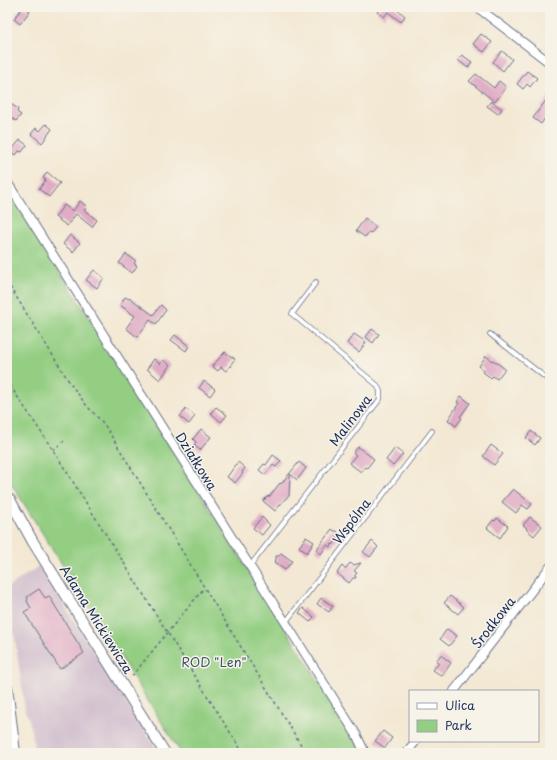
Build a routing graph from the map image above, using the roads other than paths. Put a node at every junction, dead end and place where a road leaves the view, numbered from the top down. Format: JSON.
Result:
{"nodes":[{"id":1,"x":477,"y":7,"type":"edge"},
{"id":2,"x":550,"y":63,"type":"edge"},
{"id":3,"x":7,"y":182,"type":"edge"},
{"id":4,"x":316,"y":282,"type":"dead end"},
{"id":5,"x":490,"y":334,"type":"dead end"},
{"id":6,"x":550,"y":381,"type":"edge"},
{"id":7,"x":432,"y":431,"type":"dead end"},
{"id":8,"x":7,"y":498,"type":"edge"},
{"id":9,"x":249,"y":566,"type":"junction"},
{"id":10,"x":550,"y":567,"type":"edge"},
{"id":11,"x":285,"y":623,"type":"junction"},
{"id":12,"x":7,"y":687,"type":"edge"},
{"id":13,"x":455,"y":690,"type":"edge"},
{"id":14,"x":415,"y":742,"type":"edge"},
{"id":15,"x":15,"y":753,"type":"edge"},
{"id":16,"x":165,"y":753,"type":"edge"},
{"id":17,"x":365,"y":753,"type":"edge"},
{"id":18,"x":406,"y":753,"type":"edge"}],
"edges":[{"from":1,"to":2,"type":"street"},
{"from":3,"to":9,"type":"street","name":"Działkowa"},
{"from":4,"to":9,"type":"lane","name":"Malinowa"},
{"from":5,"to":6,"type":"lane"},
{"from":7,"to":11,"type":"lane","name":"Wspólna"},
{"from":8,"to":16,"type":"street","name":"Adama Mickiewicza"},
{"from":9,"to":11,"type":"street","name":"Działkowa"},
{"from":10,"to":13,"type":"street","name":"Środkowa"},
{"from":11,"to":17,"type":"street","name":"Działkowa"},
{"from":12,"to":15,"type":"street"},
{"from":14,"to":18,"type":"street"}]}
